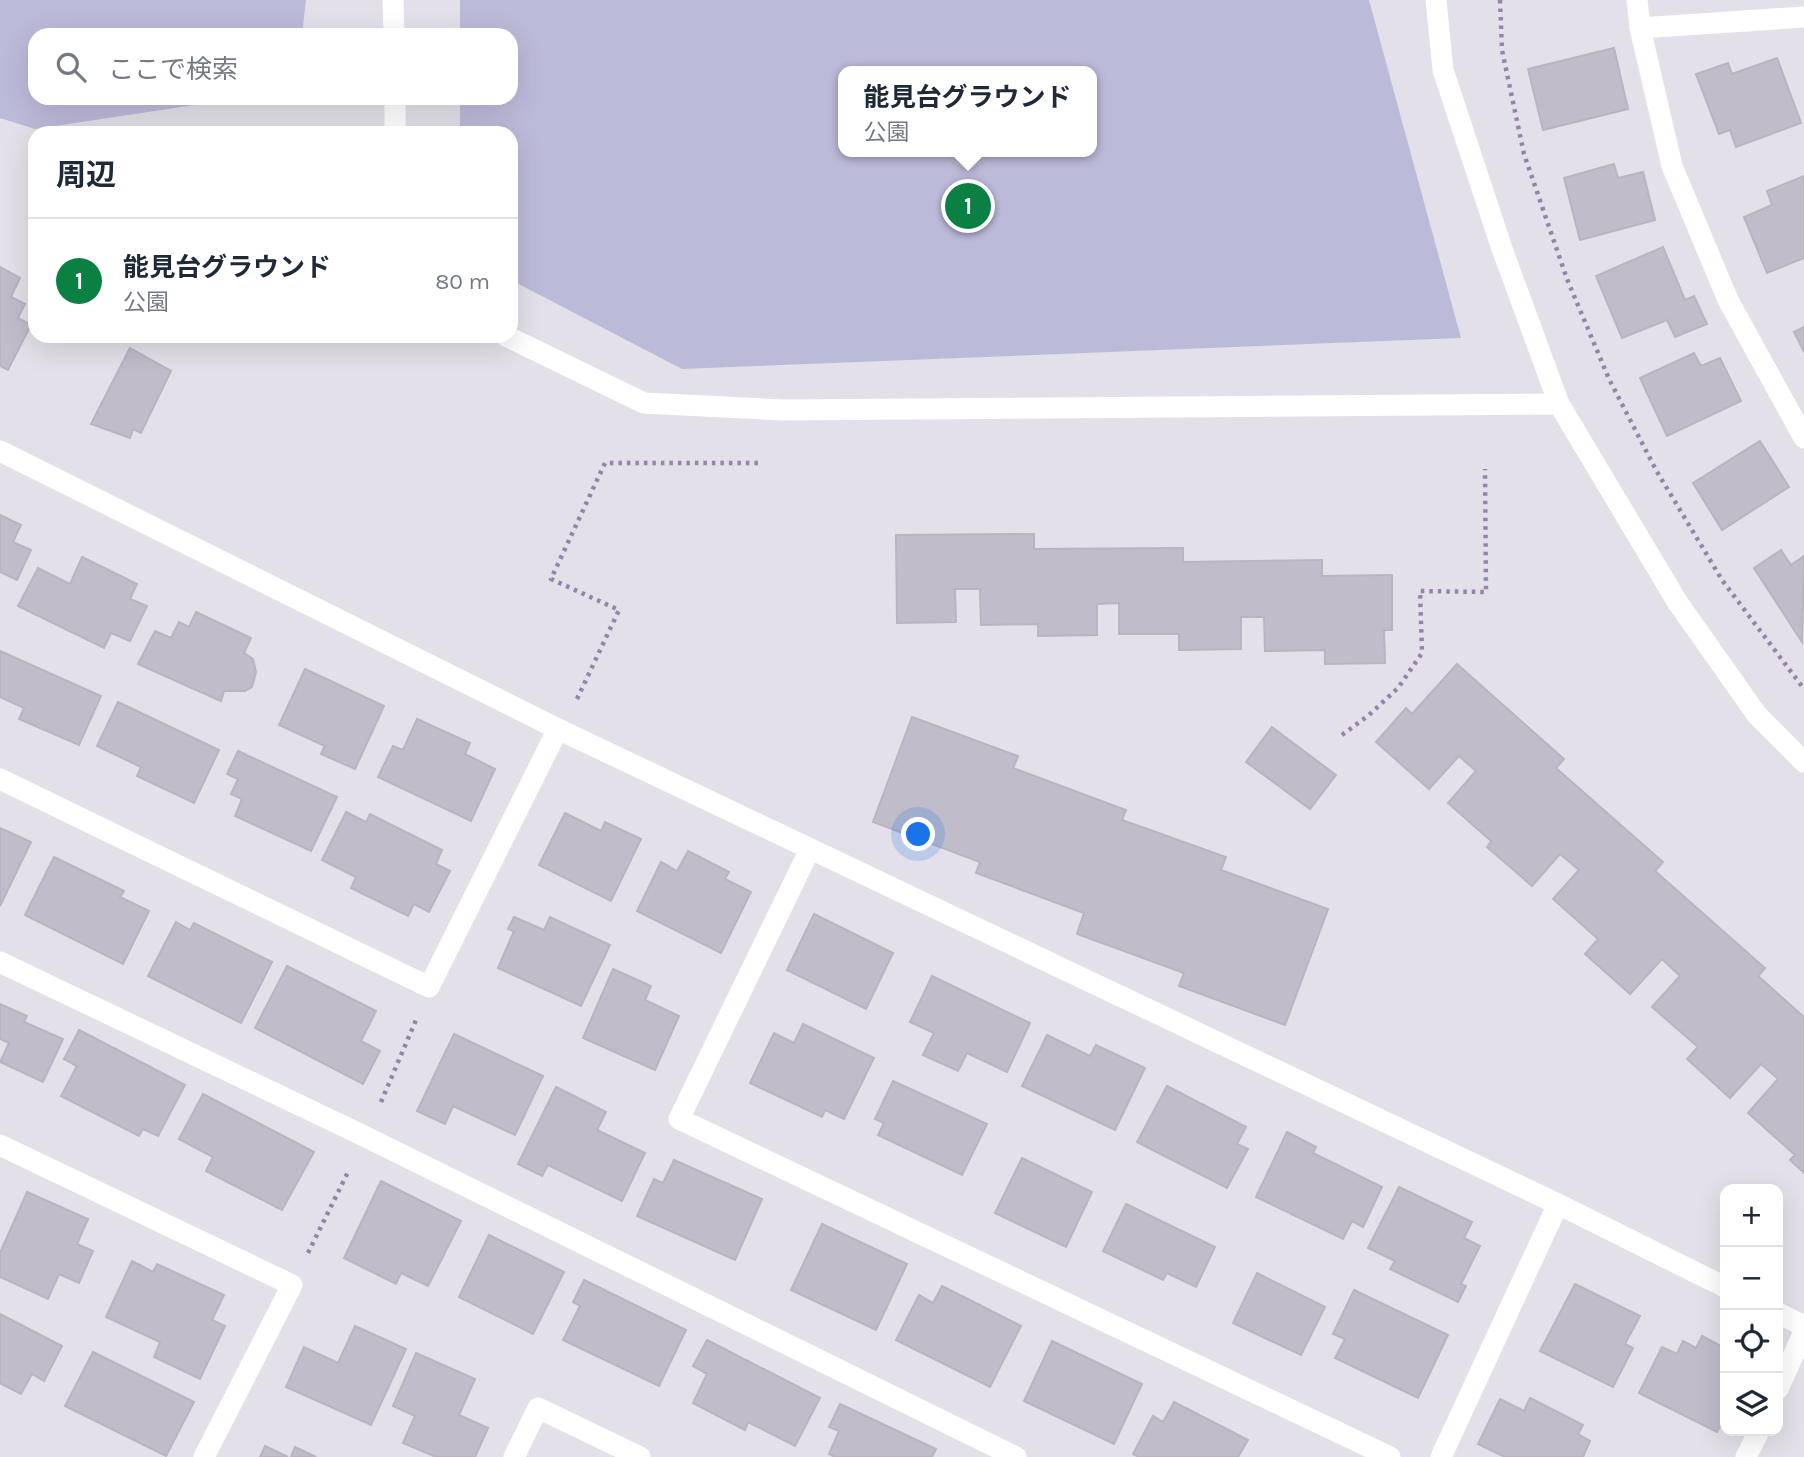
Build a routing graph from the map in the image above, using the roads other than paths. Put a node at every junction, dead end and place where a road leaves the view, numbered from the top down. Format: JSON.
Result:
{"nodes":[{"id":1,"x":393,"y":0,"type":"edge"},
{"id":2,"x":1436,"y":0,"type":"edge"},
{"id":3,"x":1637,"y":0,"type":"edge"},
{"id":4,"x":1804,"y":17,"type":"edge"},
{"id":5,"x":394,"y":28,"type":"edge"},
{"id":6,"x":1640,"y":28,"type":"junction"},
{"id":7,"x":395,"y":105,"type":"edge"},
{"id":8,"x":395,"y":126,"type":"edge"},
{"id":9,"x":518,"y":342,"type":"edge"},
{"id":10,"x":1559,"y":404,"type":"junction"},
{"id":11,"x":1804,"y":438,"type":"edge"},
{"id":12,"x":0,"y":451,"type":"edge"},
{"id":13,"x":558,"y":729,"type":"junction"},
{"id":14,"x":1804,"y":762,"type":"edge"},
{"id":15,"x":0,"y":779,"type":"edge"},
{"id":16,"x":810,"y":849,"type":"junction"},
{"id":17,"x":0,"y":962,"type":"edge"},
{"id":18,"x":0,"y":1146,"type":"edge"},
{"id":19,"x":1558,"y":1205,"type":"junction"},
{"id":20,"x":1720,"y":1285,"type":"edge"},
{"id":21,"x":1783,"y":1316,"type":"edge"},
{"id":22,"x":1804,"y":1326,"type":"edge"},
{"id":23,"x":1804,"y":1332,"type":"edge"},
{"id":24,"x":1783,"y":1378,"type":"edge"},
{"id":25,"x":1756,"y":1436,"type":"edge"},
{"id":26,"x":204,"y":1457,"type":"edge"},
{"id":27,"x":514,"y":1457,"type":"edge"},
{"id":28,"x":640,"y":1457,"type":"edge"},
{"id":29,"x":1016,"y":1457,"type":"edge"},
{"id":30,"x":1390,"y":1457,"type":"edge"},
{"id":31,"x":1441,"y":1457,"type":"edge"},
{"id":32,"x":1746,"y":1457,"type":"edge"}],
"edges":[{"from":1,"to":5,"type":"street"},
{"from":2,"to":10,"type":"street"},
{"from":3,"to":6,"type":"street"},
{"from":4,"to":6,"type":"street"},
{"from":6,"to":11,"type":"street"},
{"from":7,"to":8,"type":"street"},
{"from":9,"to":10,"type":"street"},
{"from":10,"to":14,"type":"street"},
{"from":12,"to":13,"type":"street"},
{"from":13,"to":15,"type":"street"},
{"from":13,"to":16,"type":"street"},
{"from":16,"to":19,"type":"street"},
{"from":16,"to":30,"type":"street"},
{"from":17,"to":29,"type":"street"},
{"from":18,"to":26,"type":"street"},
{"from":19,"to":20,"type":"street"},
{"from":19,"to":31,"type":"street"},
{"from":21,"to":22,"type":"street"},
{"from":23,"to":24,"type":"street"},
{"from":25,"to":32,"type":"street"},
{"from":27,"to":28,"type":"street"}]}
